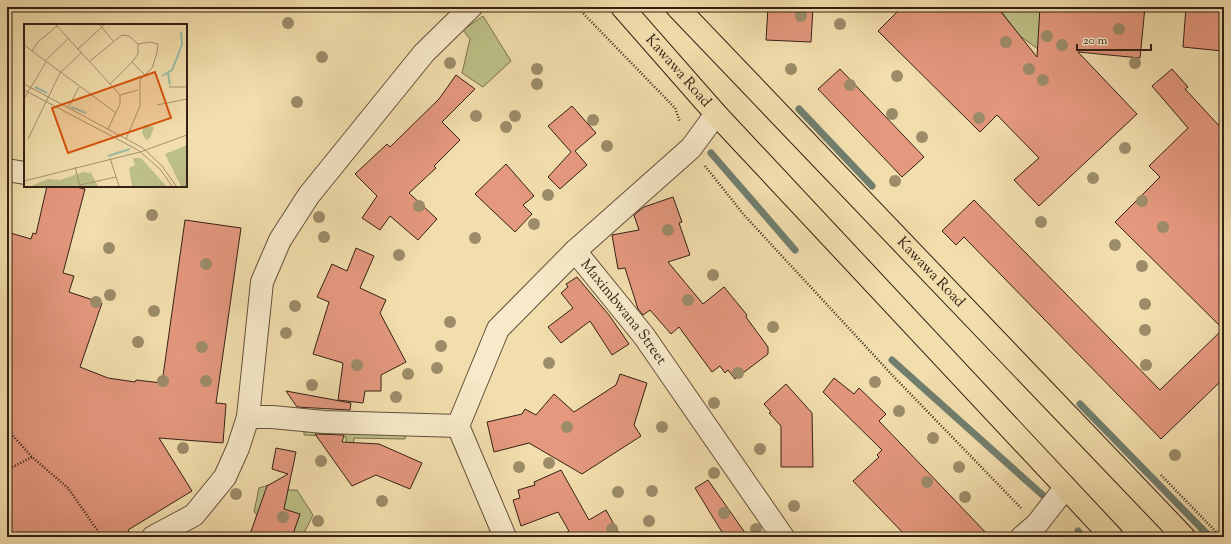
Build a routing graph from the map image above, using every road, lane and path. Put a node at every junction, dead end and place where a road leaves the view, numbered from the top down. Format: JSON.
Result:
{"nodes":[{"id":1,"x":471,"y":7,"type":"edge"},
{"id":2,"x":578,"y":7,"type":"edge"},
{"id":3,"x":622,"y":7,"type":"edge"},
{"id":4,"x":677,"y":7,"type":"edge"},
{"id":5,"x":716,"y":114,"type":"junction"},
{"id":6,"x":691,"y":148,"type":"junction"},
{"id":7,"x":7,"y":170,"type":"edge"},
{"id":8,"x":24,"y":173,"type":"edge"},
{"id":9,"x":575,"y":251,"type":"junction"},
{"id":10,"x":248,"y":417,"type":"junction"},
{"id":11,"x":458,"y":426,"type":"junction"},
{"id":12,"x":7,"y":429,"type":"edge"},
{"id":13,"x":32,"y":457,"type":"junction"},
{"id":14,"x":7,"y":470,"type":"edge"},
{"id":15,"x":1065,"y":488,"type":"junction"},
{"id":16,"x":1029,"y":531,"type":"edge"},
{"id":17,"x":102,"y":537,"type":"edge"},
{"id":18,"x":153,"y":537,"type":"edge"},
{"id":19,"x":505,"y":537,"type":"edge"},
{"id":20,"x":783,"y":537,"type":"edge"},
{"id":21,"x":1112,"y":537,"type":"edge"},
{"id":22,"x":1184,"y":537,"type":"edge"}],
"edges":[{"from":1,"to":10,"type":"street"},
{"from":2,"to":6,"type":"path"},
{"from":3,"to":5,"type":"main road","name":"Kawawa Road"},
{"from":4,"to":22,"type":"main road","name":"Kawawa Road"},
{"from":5,"to":6,"type":"street","name":"Maximbwana Street"},
{"from":5,"to":15,"type":"main road","name":"Kawawa Road"},
{"from":6,"to":9,"type":"street","name":"Maximbwana Street"},
{"from":6,"to":16,"type":"path"},
{"from":7,"to":8,"type":"street"},
{"from":9,"to":11,"type":"street"},
{"from":9,"to":20,"type":"street","name":"Maximbwana Street"},
{"from":10,"to":11,"type":"street"},
{"from":10,"to":18,"type":"street"},
{"from":11,"to":19,"type":"street"},
{"from":12,"to":13,"type":"path"},
{"from":13,"to":14,"type":"path"},
{"from":13,"to":17,"type":"path"},
{"from":15,"to":16,"type":"street"},
{"from":15,"to":21,"type":"main road","name":"Kawawa Road"}]}
